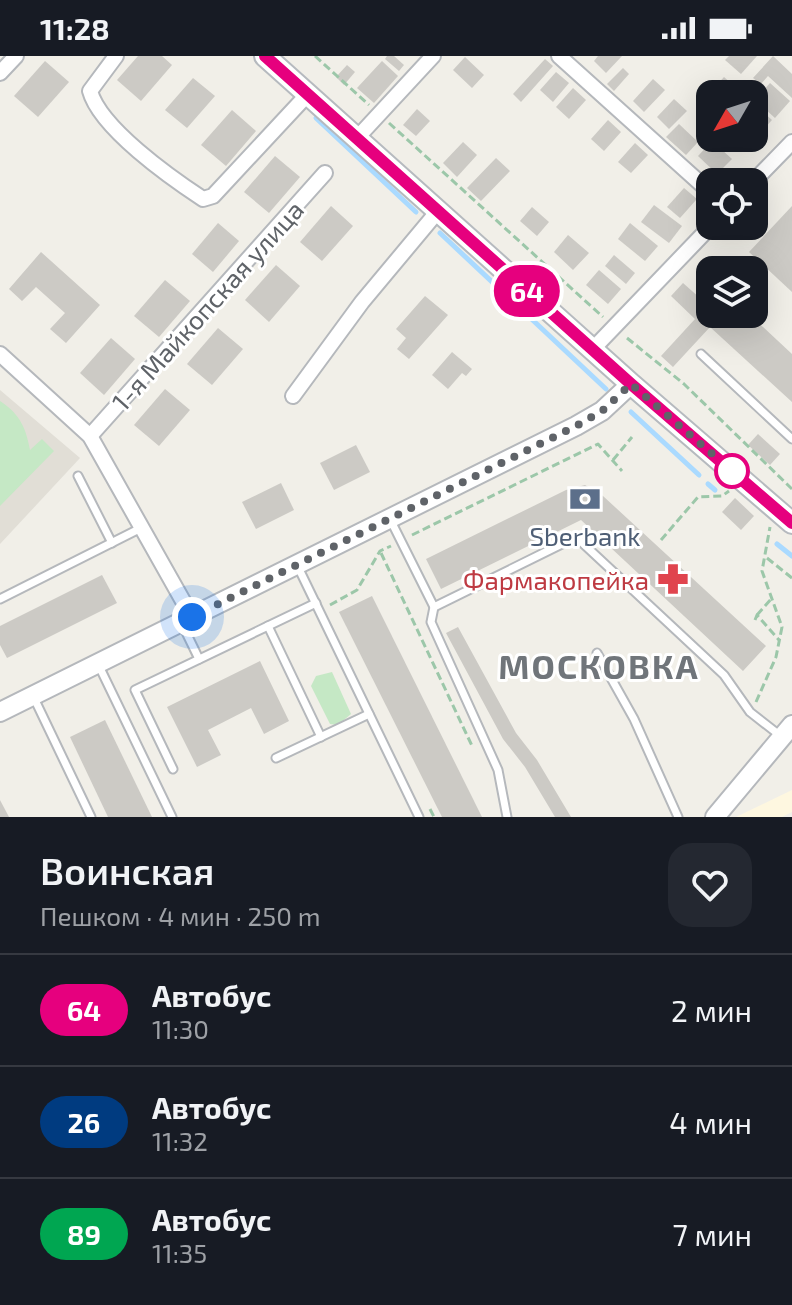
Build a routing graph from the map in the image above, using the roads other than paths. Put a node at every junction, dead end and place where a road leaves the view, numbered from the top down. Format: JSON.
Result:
{"nodes":[{"id":1,"x":16,"y":56,"type":"edge"},
{"id":2,"x":116,"y":56,"type":"edge"},
{"id":3,"x":265,"y":56,"type":"edge"},
{"id":4,"x":433,"y":56,"type":"edge"},
{"id":5,"x":559,"y":56,"type":"edge"},
{"id":6,"x":0,"y":73,"type":"edge"},
{"id":7,"x":308,"y":94,"type":"junction"},
{"id":8,"x":357,"y":138,"type":"junction"},
{"id":9,"x":792,"y":142,"type":"edge"},
{"id":10,"x":767,"y":168,"type":"edge"},
{"id":11,"x":325,"y":173,"type":"dead end"},
{"id":12,"x":696,"y":179,"type":"edge"},
{"id":13,"x":438,"y":211,"type":"junction"},
{"id":14,"x":698,"y":240,"type":"edge"},
{"id":15,"x":592,"y":350,"type":"junction"},
{"id":16,"x":0,"y":354,"type":"edge"},
{"id":17,"x":701,"y":354,"type":"dead end"},
{"id":18,"x":631,"y":384,"type":"junction"},
{"id":19,"x":293,"y":396,"type":"dead end"},
{"id":20,"x":90,"y":436,"type":"junction"},
{"id":21,"x":792,"y":439,"type":"edge"},
{"id":22,"x":78,"y":476,"type":"dead end"},
{"id":23,"x":390,"y":519,"type":"junction"},
{"id":24,"x":792,"y":523,"type":"edge"},
{"id":25,"x":142,"y":528,"type":"junction"},
{"id":26,"x":112,"y":543,"type":"junction"},
{"id":27,"x":298,"y":565,"type":"junction"},
{"id":28,"x":0,"y":599,"type":"edge"},
{"id":29,"x":318,"y":607,"type":"junction"},
{"id":30,"x":434,"y":607,"type":"junction"},
{"id":31,"x":187,"y":620,"type":"junction"},
{"id":32,"x":268,"y":626,"type":"junction"},
{"id":33,"x":597,"y":653,"type":"dead end"},
{"id":34,"x":199,"y":659,"type":"junction"},
{"id":35,"x":98,"y":664,"type":"junction"},
{"id":36,"x":34,"y":696,"type":"junction"},
{"id":37,"x":0,"y":712,"type":"edge"},
{"id":38,"x":369,"y":714,"type":"junction"},
{"id":39,"x":787,"y":731,"type":"edge"},
{"id":40,"x":321,"y":737,"type":"junction"},
{"id":41,"x":276,"y":758,"type":"dead end"},
{"id":42,"x":173,"y":769,"type":"dead end"},
{"id":43,"x":91,"y":817,"type":"edge"},
{"id":44,"x":172,"y":817,"type":"edge"},
{"id":45,"x":419,"y":817,"type":"edge"},
{"id":46,"x":507,"y":817,"type":"edge"},
{"id":47,"x":678,"y":817,"type":"edge"},
{"id":48,"x":715,"y":817,"type":"edge"}],
"edges":[{"from":1,"to":6,"type":"street"},
{"from":2,"to":7,"type":"street"},
{"from":3,"to":7,"type":"main road"},
{"from":4,"to":8,"type":"street"},
{"from":5,"to":12,"type":"street"},
{"from":7,"to":8,"type":"main road"},
{"from":8,"to":13,"type":"main road"},
{"from":9,"to":10,"type":"street"},
{"from":11,"to":20,"type":"street","name":"1-я Майкопская улица"},
{"from":13,"to":15,"type":"main road"},
{"from":13,"to":19,"type":"street"},
{"from":14,"to":15,"type":"street"},
{"from":15,"to":18,"type":"main road"},
{"from":16,"to":20,"type":"street"},
{"from":17,"to":21,"type":"lane"},
{"from":18,"to":23,"type":"street"},
{"from":18,"to":24,"type":"main road"},
{"from":20,"to":25,"type":"street"},
{"from":22,"to":26,"type":"lane"},
{"from":23,"to":27,"type":"street"},
{"from":23,"to":30,"type":"lane"},
{"from":25,"to":26,"type":"lane"},
{"from":25,"to":31,"type":"street"},
{"from":26,"to":28,"type":"lane"},
{"from":27,"to":29,"type":"lane"},
{"from":27,"to":31,"type":"street"},
{"from":29,"to":32,"type":"lane"},
{"from":29,"to":38,"type":"lane"},
{"from":30,"to":39,"type":"lane"},
{"from":30,"to":46,"type":"lane"},
{"from":31,"to":34,"type":"lane"},
{"from":31,"to":35,"type":"street"},
{"from":32,"to":34,"type":"lane"},
{"from":32,"to":40,"type":"lane"},
{"from":33,"to":47,"type":"lane"},
{"from":34,"to":42,"type":"lane"},
{"from":35,"to":36,"type":"street"},
{"from":35,"to":44,"type":"lane"},
{"from":36,"to":37,"type":"street"},
{"from":36,"to":43,"type":"lane"},
{"from":38,"to":40,"type":"lane"},
{"from":38,"to":45,"type":"lane"},
{"from":39,"to":48,"type":"street"},
{"from":40,"to":41,"type":"lane"}]}
